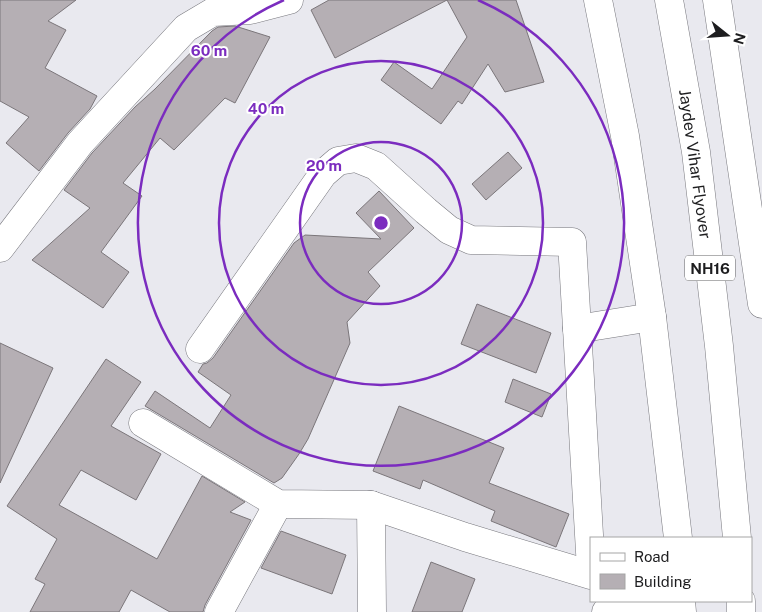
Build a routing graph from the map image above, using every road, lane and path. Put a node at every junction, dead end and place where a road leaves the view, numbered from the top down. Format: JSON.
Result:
{"nodes":[{"id":1,"x":289,"y":0,"type":"edge"},
{"id":2,"x":598,"y":0,"type":"edge"},
{"id":3,"x":670,"y":0,"type":"edge"},
{"id":4,"x":717,"y":0,"type":"edge"},
{"id":5,"x":0,"y":248,"type":"edge"},
{"id":6,"x":762,"y":304,"type":"edge"},
{"id":7,"x":652,"y":316,"type":"junction"},
{"id":8,"x":577,"y":329,"type":"junction"},
{"id":9,"x":200,"y":350,"type":"dead end"},
{"id":10,"x":143,"y":423,"type":"dead end"},
{"id":11,"x":278,"y":504,"type":"junction"},
{"id":12,"x":371,"y":505,"type":"junction"},
{"id":13,"x":678,"y":537,"type":"edge"},
{"id":14,"x":737,"y":537,"type":"edge"},
{"id":15,"x":590,"y":552,"type":"edge"},
{"id":16,"x":590,"y":575,"type":"edge"},
{"id":17,"x":681,"y":606,"type":"edge"},
{"id":18,"x":219,"y":612,"type":"edge"},
{"id":19,"x":372,"y":612,"type":"edge"},
{"id":20,"x":606,"y":612,"type":"edge"}],
"edges":[{"from":1,"to":5,"type":"main road"},
{"from":2,"to":7,"type":"main road"},
{"from":3,"to":14,"type":"main road","name":"Jaydev Vihar Flyover","number":"NH16"},
{"from":4,"to":6,"type":"main road","number":"NH16"},
{"from":7,"to":8,"type":"main road"},
{"from":7,"to":13,"type":"main road"},
{"from":8,"to":9,"type":"main road"},
{"from":8,"to":15,"type":"main road"},
{"from":10,"to":11,"type":"main road"},
{"from":11,"to":12,"type":"main road"},
{"from":11,"to":18,"type":"main road"},
{"from":12,"to":16,"type":"main road"},
{"from":12,"to":19,"type":"main road"},
{"from":17,"to":20,"type":"main road"}]}
